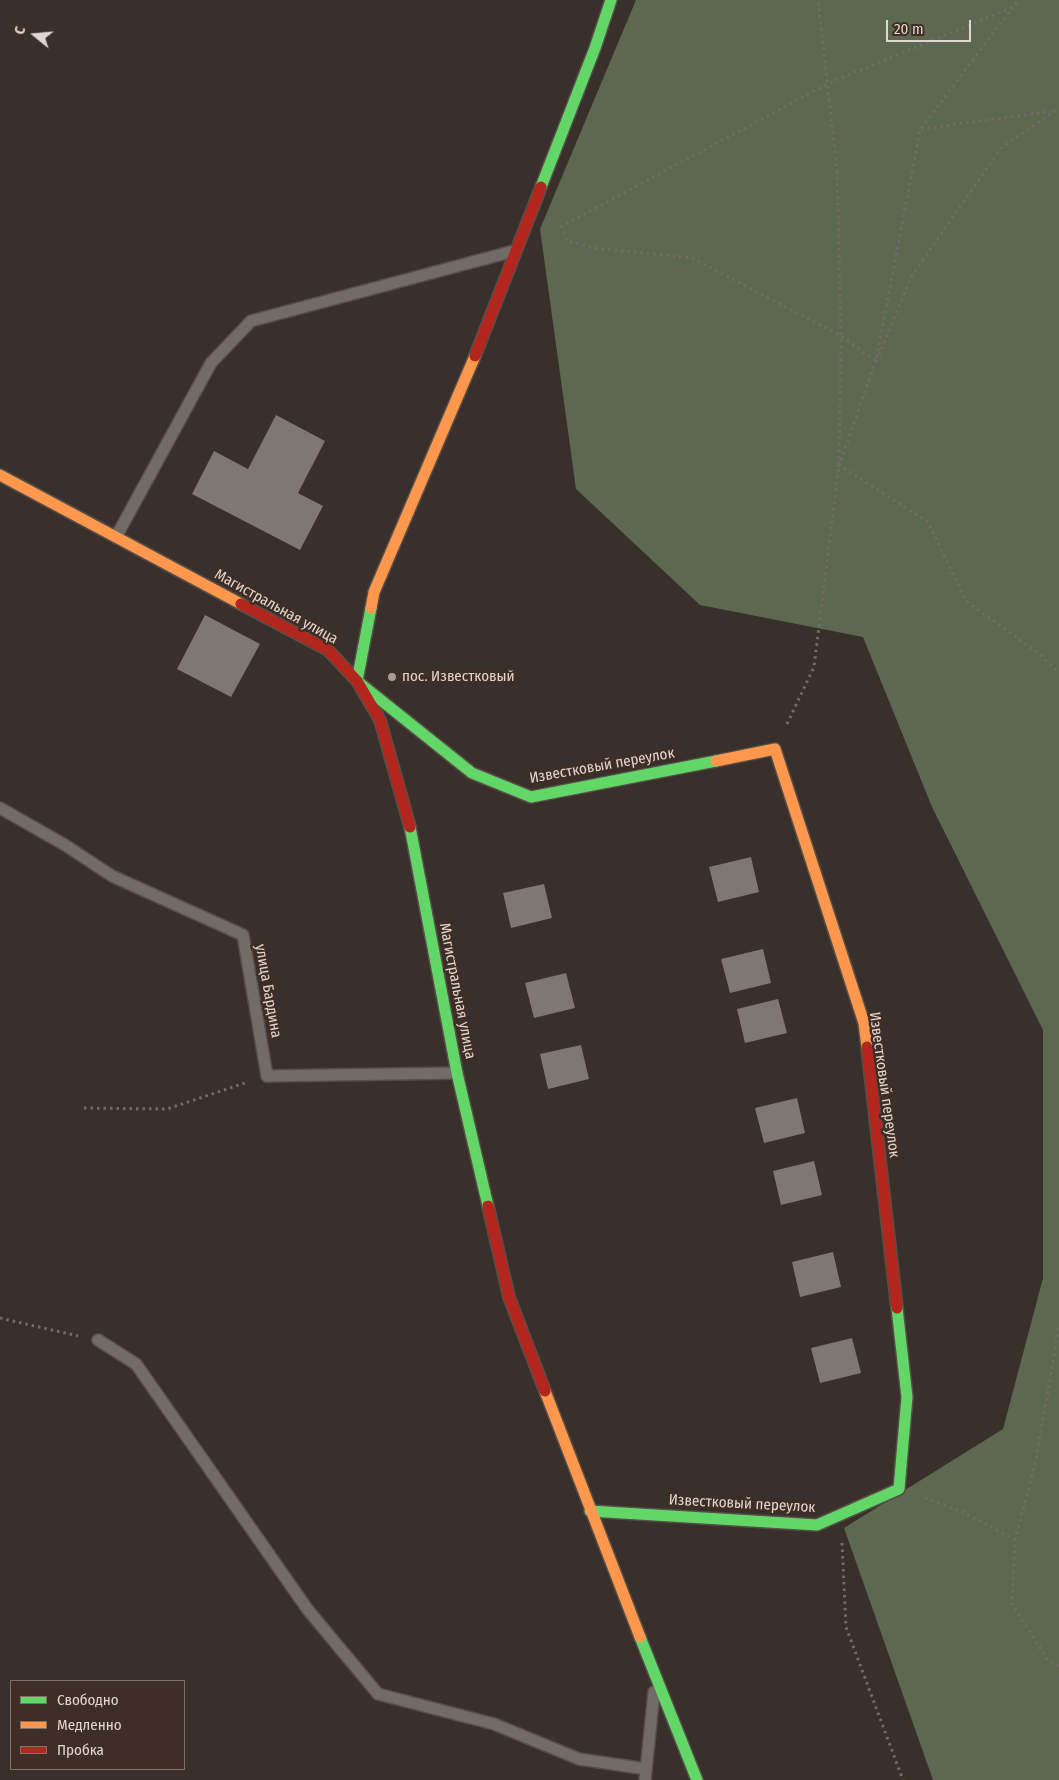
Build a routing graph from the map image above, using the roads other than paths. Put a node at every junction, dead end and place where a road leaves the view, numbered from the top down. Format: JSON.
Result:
{"nodes":[{"id":1,"x":611,"y":0,"type":"edge"},
{"id":2,"x":516,"y":251,"type":"junction"},
{"id":3,"x":0,"y":475,"type":"edge"},
{"id":4,"x":116,"y":537,"type":"junction"},
{"id":5,"x":357,"y":681,"type":"junction"},
{"id":6,"x":0,"y":808,"type":"edge"},
{"id":7,"x":457,"y":1073,"type":"junction"},
{"id":8,"x":98,"y":1340,"type":"road end"},
{"id":9,"x":590,"y":1511,"type":"junction"},
{"id":10,"x":656,"y":1677,"type":"junction"},
{"id":11,"x":646,"y":1774,"type":"edge"},
{"id":12,"x":697,"y":1780,"type":"edge"}],
"edges":[{"from":1,"to":2,"type":"street"},
{"from":2,"to":4,"type":"lane"},
{"from":2,"to":5,"type":"street"},
{"from":3,"to":4,"type":"street","name":"Магистральная улица"},
{"from":4,"to":5,"type":"street","name":"Магистральная улица"},
{"from":5,"to":7,"type":"street","name":"Магистральная улица"},
{"from":5,"to":9,"type":"street","name":"Известковый переулок"},
{"from":6,"to":7,"type":"lane","name":"улица Бардина"},
{"from":7,"to":9,"type":"street","name":"Магистральная улица"},
{"from":8,"to":11,"type":"lane"},
{"from":9,"to":10,"type":"street","name":"Магистральная улица"},
{"from":10,"to":11,"type":"lane"},
{"from":10,"to":12,"type":"street","name":"Магистральная улица"}]}
